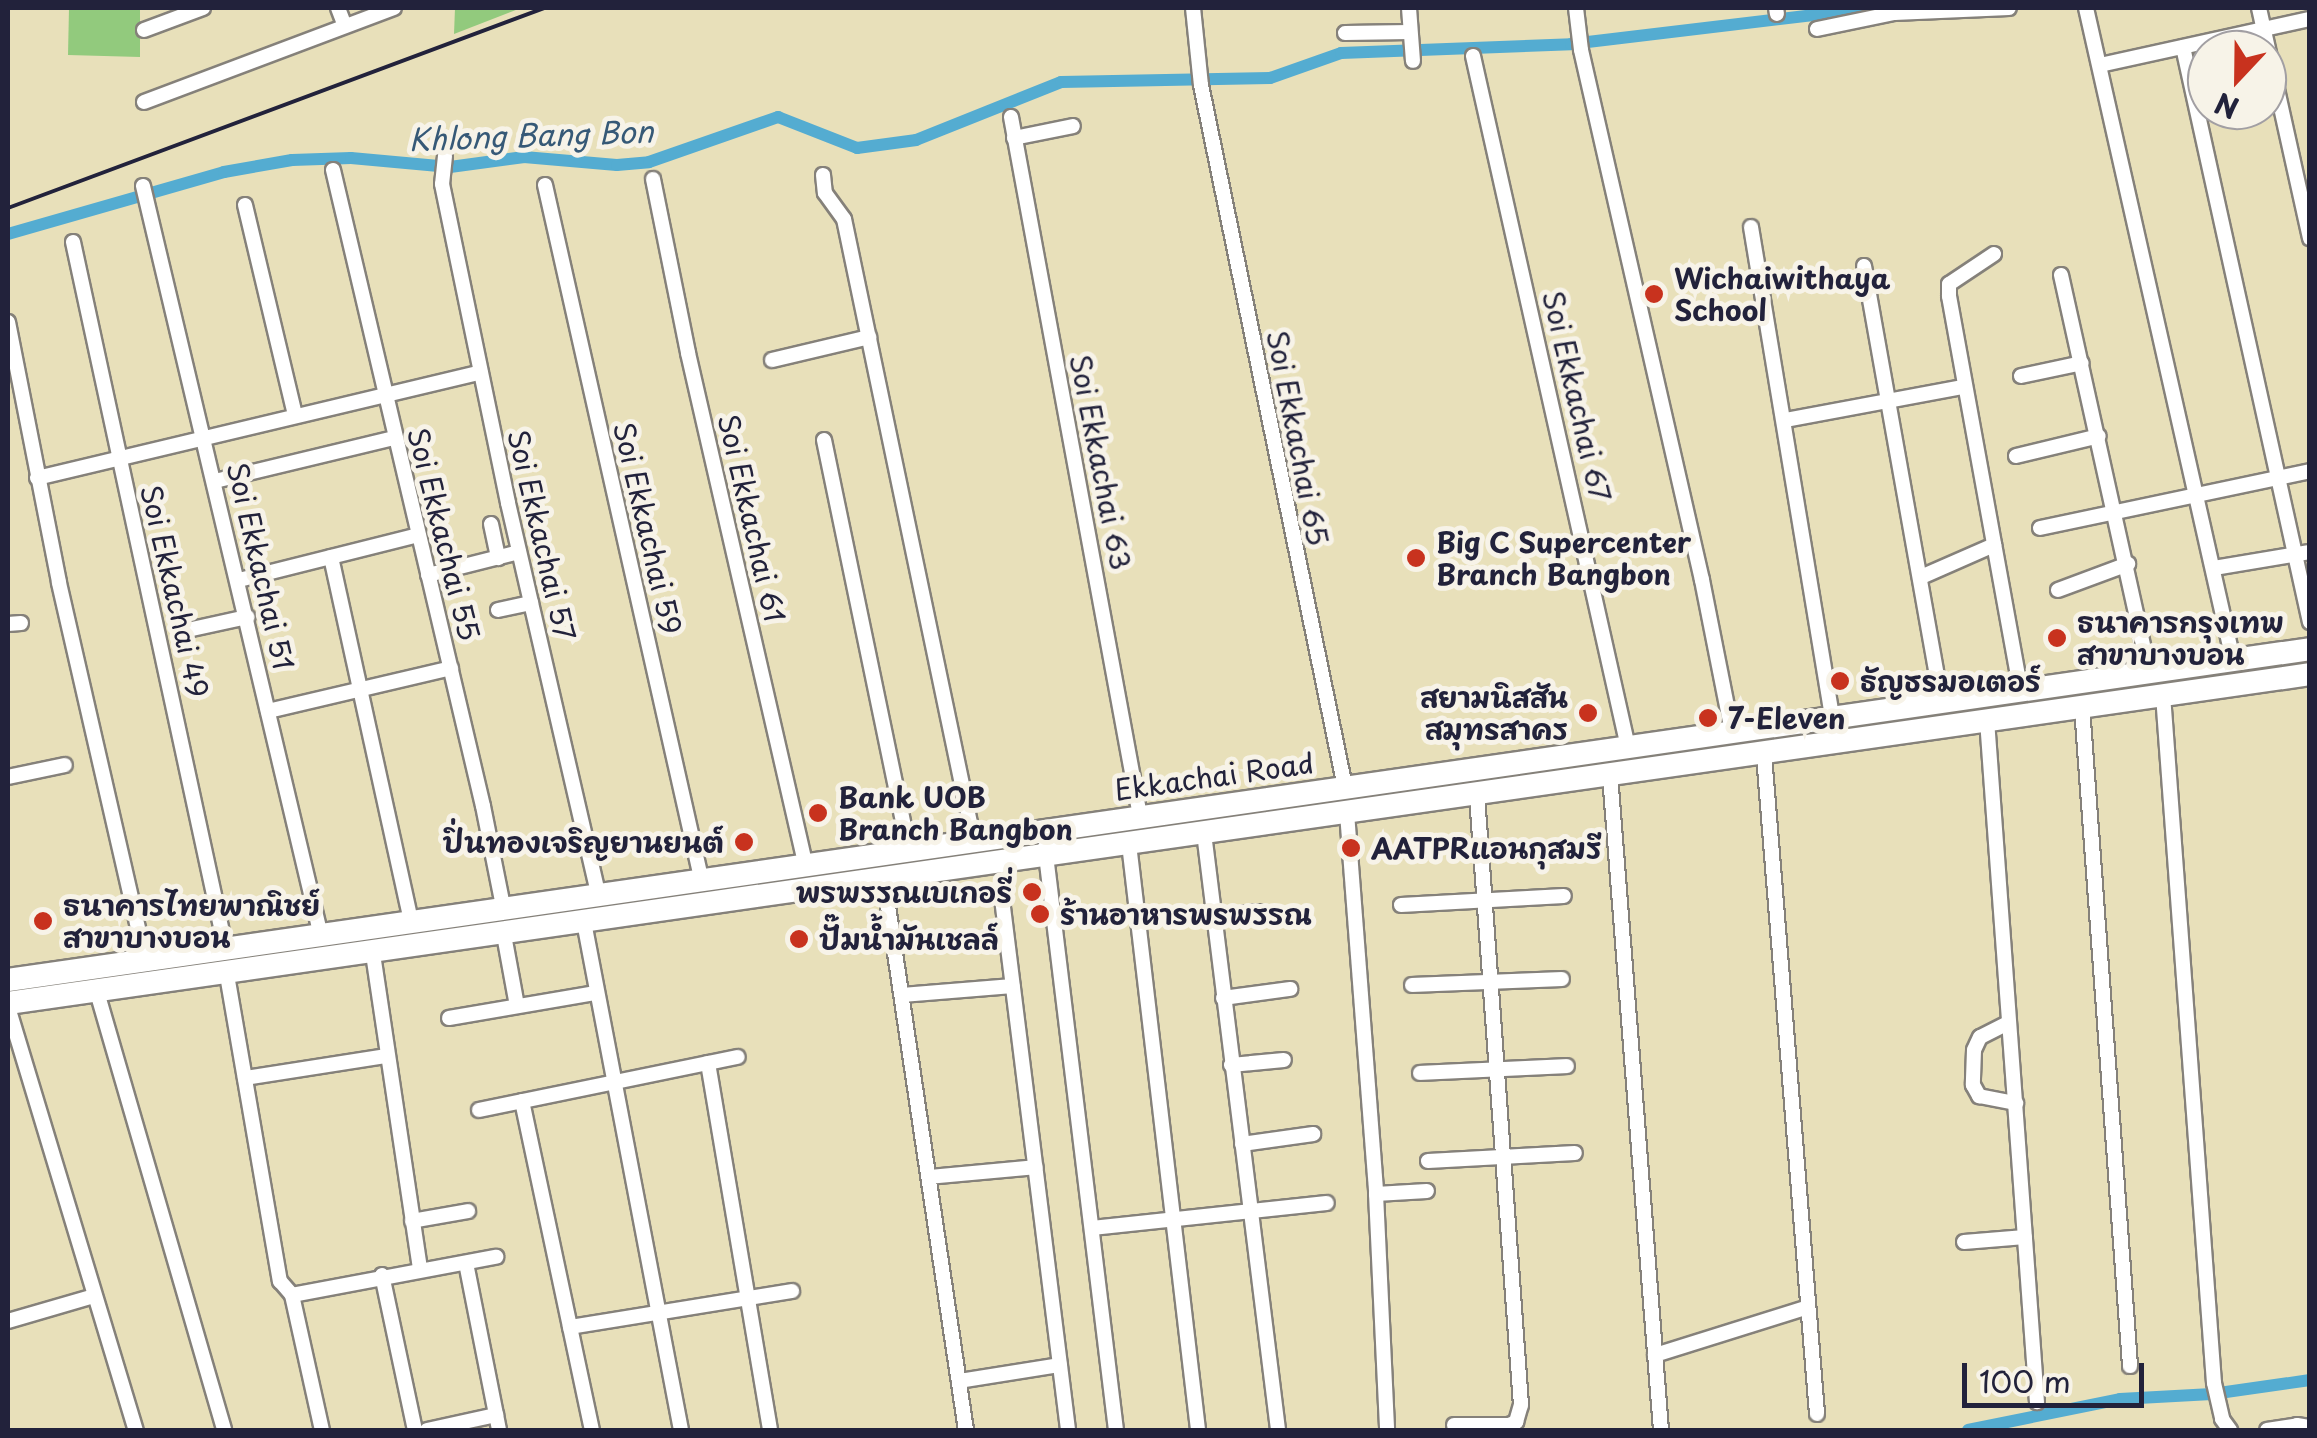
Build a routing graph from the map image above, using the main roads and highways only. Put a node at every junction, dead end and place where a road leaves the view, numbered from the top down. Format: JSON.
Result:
{"nodes":[{"id":1,"x":2310,"y":649,"type":"edge"},
{"id":2,"x":2310,"y":674,"type":"edge"},
{"id":3,"x":504,"y":923,"type":"junction"},
{"id":4,"x":370,"y":930,"type":"junction"},
{"id":5,"x":374,"y":954,"type":"junction"},
{"id":6,"x":8,"y":980,"type":"edge"},
{"id":7,"x":8,"y":1005,"type":"edge"}],
"edges":[{"from":1,"to":3,"type":"main road","name":"Ekkachai Road"},
{"from":2,"to":3,"type":"main road","name":"Ekkachai Road"},
{"from":3,"to":4,"type":"main road","name":"Ekkachai Road"},
{"from":3,"to":5,"type":"main road","name":"Ekkachai Road"},
{"from":4,"to":5,"type":"main road"},
{"from":4,"to":6,"type":"main road","name":"Ekkachai Road"},
{"from":5,"to":7,"type":"main road","name":"Ekkachai Road"}]}
